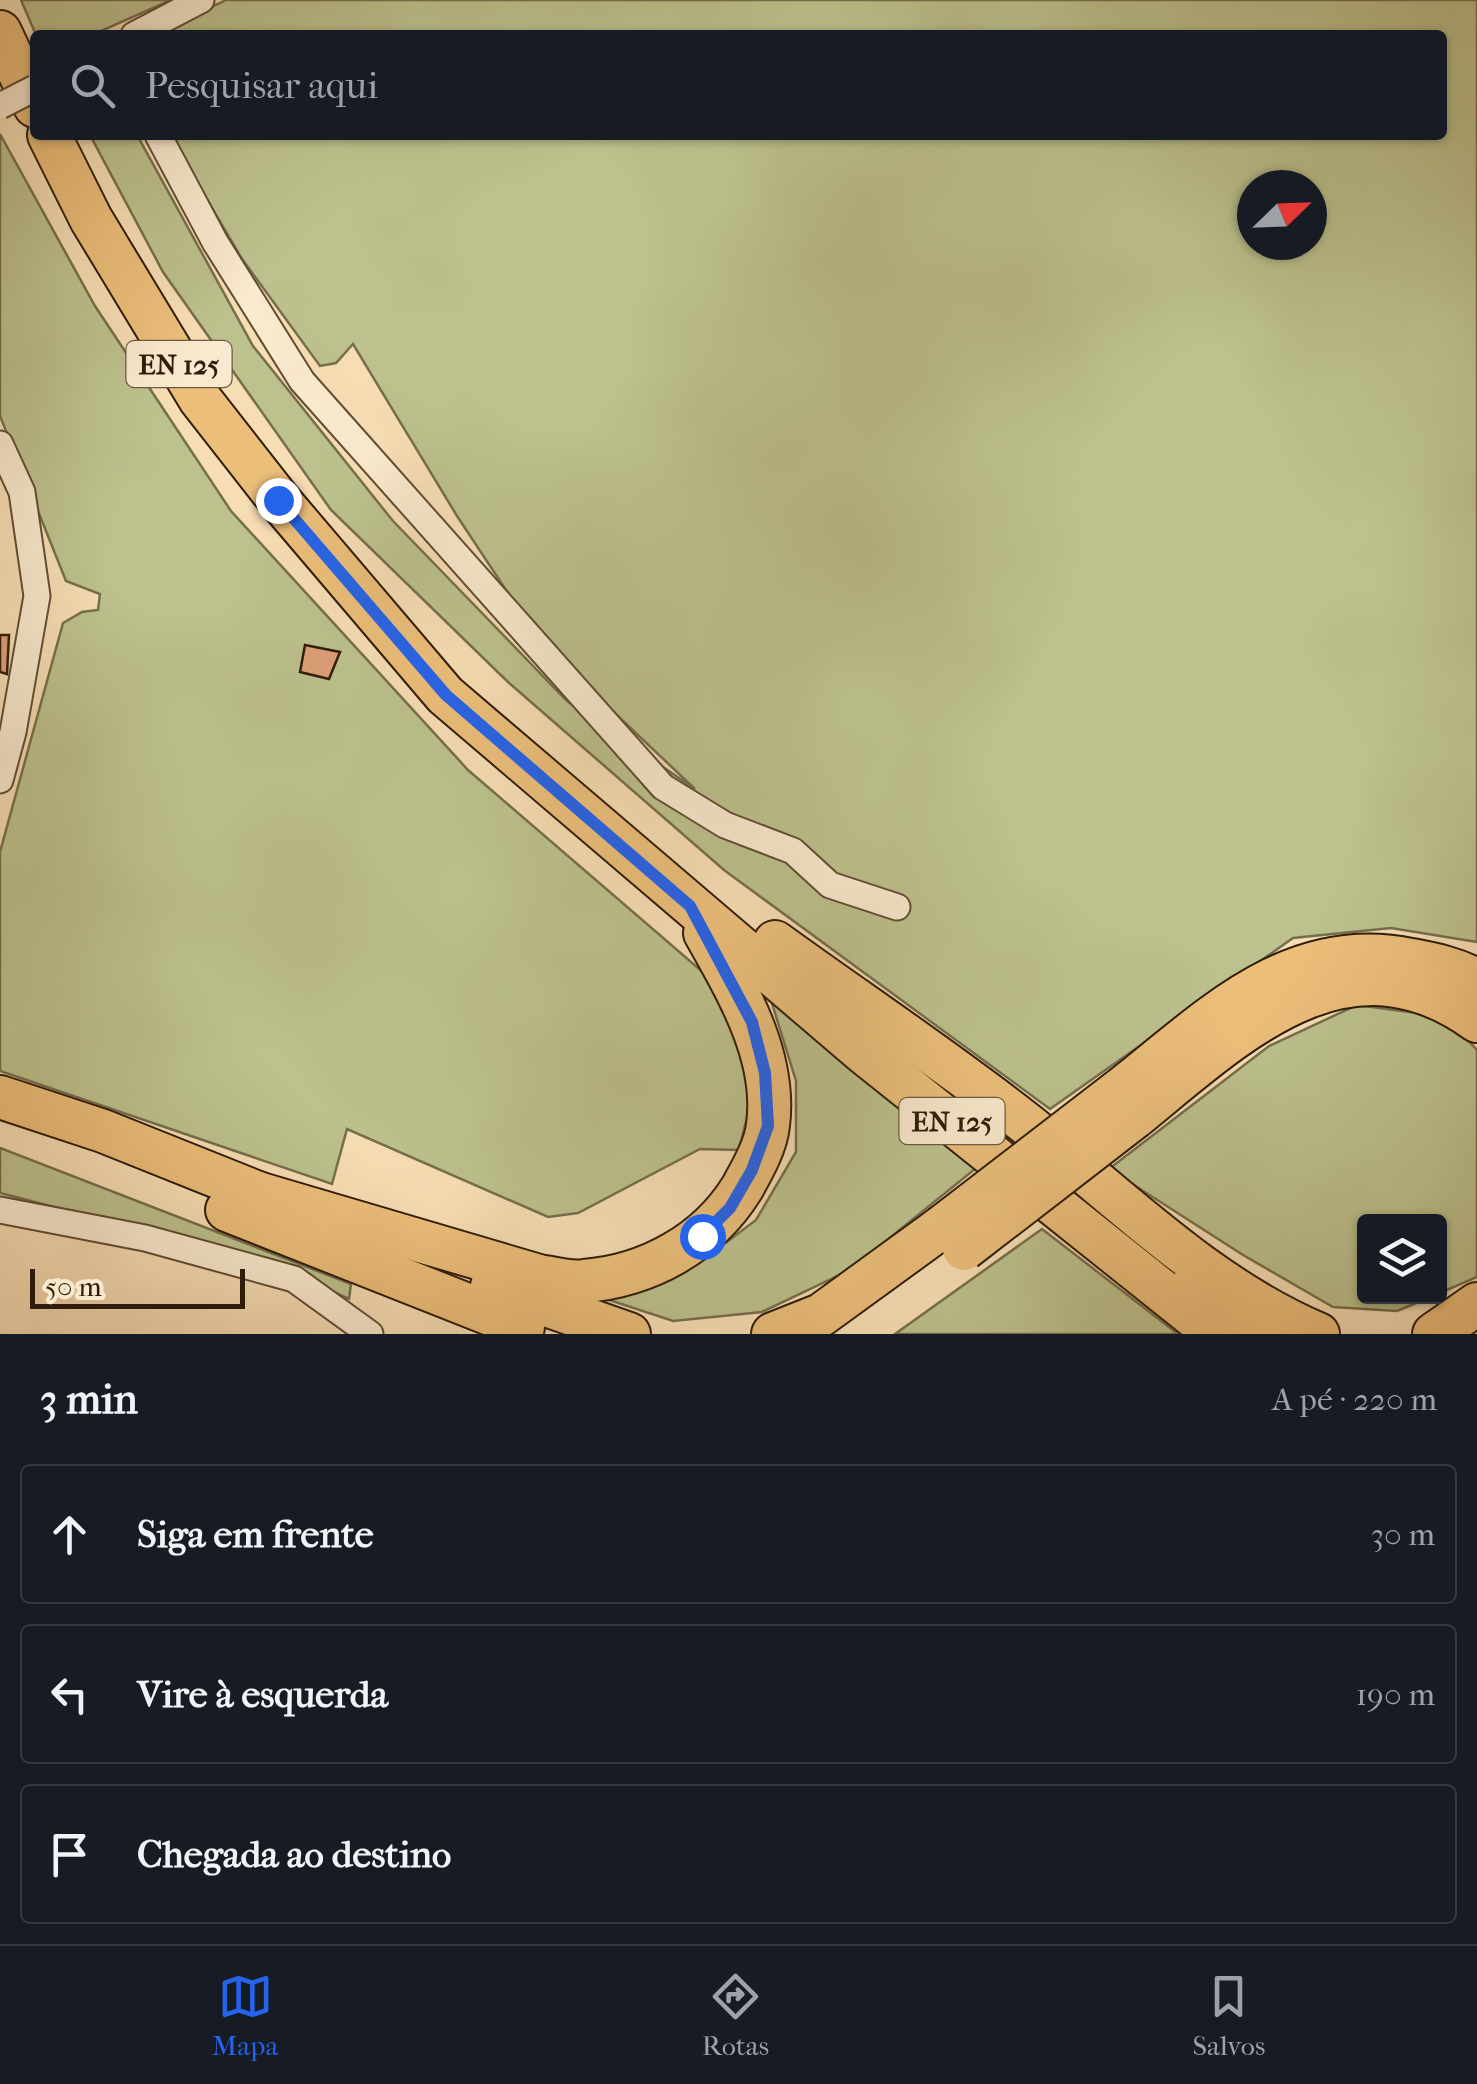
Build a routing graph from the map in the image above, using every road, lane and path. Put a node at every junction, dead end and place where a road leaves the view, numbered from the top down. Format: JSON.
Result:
{"nodes":[{"id":1,"x":201,"y":0,"type":"edge"},
{"id":2,"x":144,"y":30,"type":"edge"},
{"id":3,"x":0,"y":32,"type":"edge"},
{"id":4,"x":30,"y":91,"type":"edge"},
{"id":5,"x":30,"y":95,"type":"edge"},
{"id":6,"x":0,"y":106,"type":"edge"},
{"id":7,"x":52,"y":140,"type":"edge"},
{"id":8,"x":161,"y":140,"type":"edge"},
{"id":9,"x":0,"y":444,"type":"edge"},
{"id":10,"x":339,"y":571,"type":"junction"},
{"id":11,"x":7,"y":728,"type":"edge"},
{"id":12,"x":0,"y":780,"type":"edge"},
{"id":13,"x":690,"y":906,"type":"junction"},
{"id":14,"x":897,"y":907,"type":"dead end"},
{"id":15,"x":775,"y":942,"type":"junction"},
{"id":16,"x":1477,"y":981,"type":"edge"},
{"id":17,"x":1477,"y":1021,"type":"edge"},
{"id":18,"x":0,"y":1097,"type":"edge"},
{"id":19,"x":1127,"y":1103,"type":"junction"},
{"id":20,"x":0,"y":1106,"type":"edge"},
{"id":21,"x":254,"y":1192,"type":"junction"},
{"id":22,"x":0,"y":1210,"type":"edge"},
{"id":23,"x":953,"y":1238,"type":"junction"},
{"id":24,"x":332,"y":1252,"type":"junction"},
{"id":25,"x":1477,"y":1304,"type":"edge"},
{"id":26,"x":370,"y":1334,"type":"edge"},
{"id":27,"x":493,"y":1334,"type":"edge"},
{"id":28,"x":542,"y":1334,"type":"edge"},
{"id":29,"x":629,"y":1334,"type":"edge"},
{"id":30,"x":772,"y":1334,"type":"edge"},
{"id":31,"x":837,"y":1334,"type":"edge"},
{"id":32,"x":1216,"y":1334,"type":"edge"},
{"id":33,"x":1261,"y":1334,"type":"edge"},
{"id":34,"x":1318,"y":1334,"type":"edge"},
{"id":35,"x":1434,"y":1334,"type":"edge"}],
"edges":[{"from":1,"to":2,"type":"street"},
{"from":3,"to":5,"type":"main road"},
{"from":4,"to":6,"type":"street","bridge":true},
{"from":7,"to":10,"type":"main road","number":"EN 125"},
{"from":8,"to":14,"type":"street"},
{"from":9,"to":11,"type":"street"},
{"from":10,"to":13,"type":"main road","number":"EN 125"},
{"from":10,"to":15,"type":"main road","number":"EN 125"},
{"from":11,"to":12,"type":"street"},
{"from":13,"to":21,"type":"main road"},
{"from":13,"to":32,"type":"main road","number":"EN 125"},
{"from":15,"to":33,"type":"main road","number":"EN 125"},
{"from":15,"to":34,"type":"main road"},
{"from":16,"to":19,"type":"main road"},
{"from":17,"to":19,"type":"main road"},
{"from":18,"to":21,"type":"main road"},
{"from":19,"to":23,"type":"main road","bridge":true},
{"from":20,"to":24,"type":"main road"},
{"from":21,"to":29,"type":"main road"},
{"from":22,"to":26,"type":"street"},
{"from":23,"to":30,"type":"main road"},
{"from":23,"to":31,"type":"main road"},
{"from":24,"to":27,"type":"main road"},
{"from":24,"to":28,"type":"main road"},
{"from":25,"to":35,"type":"main road"}]}
